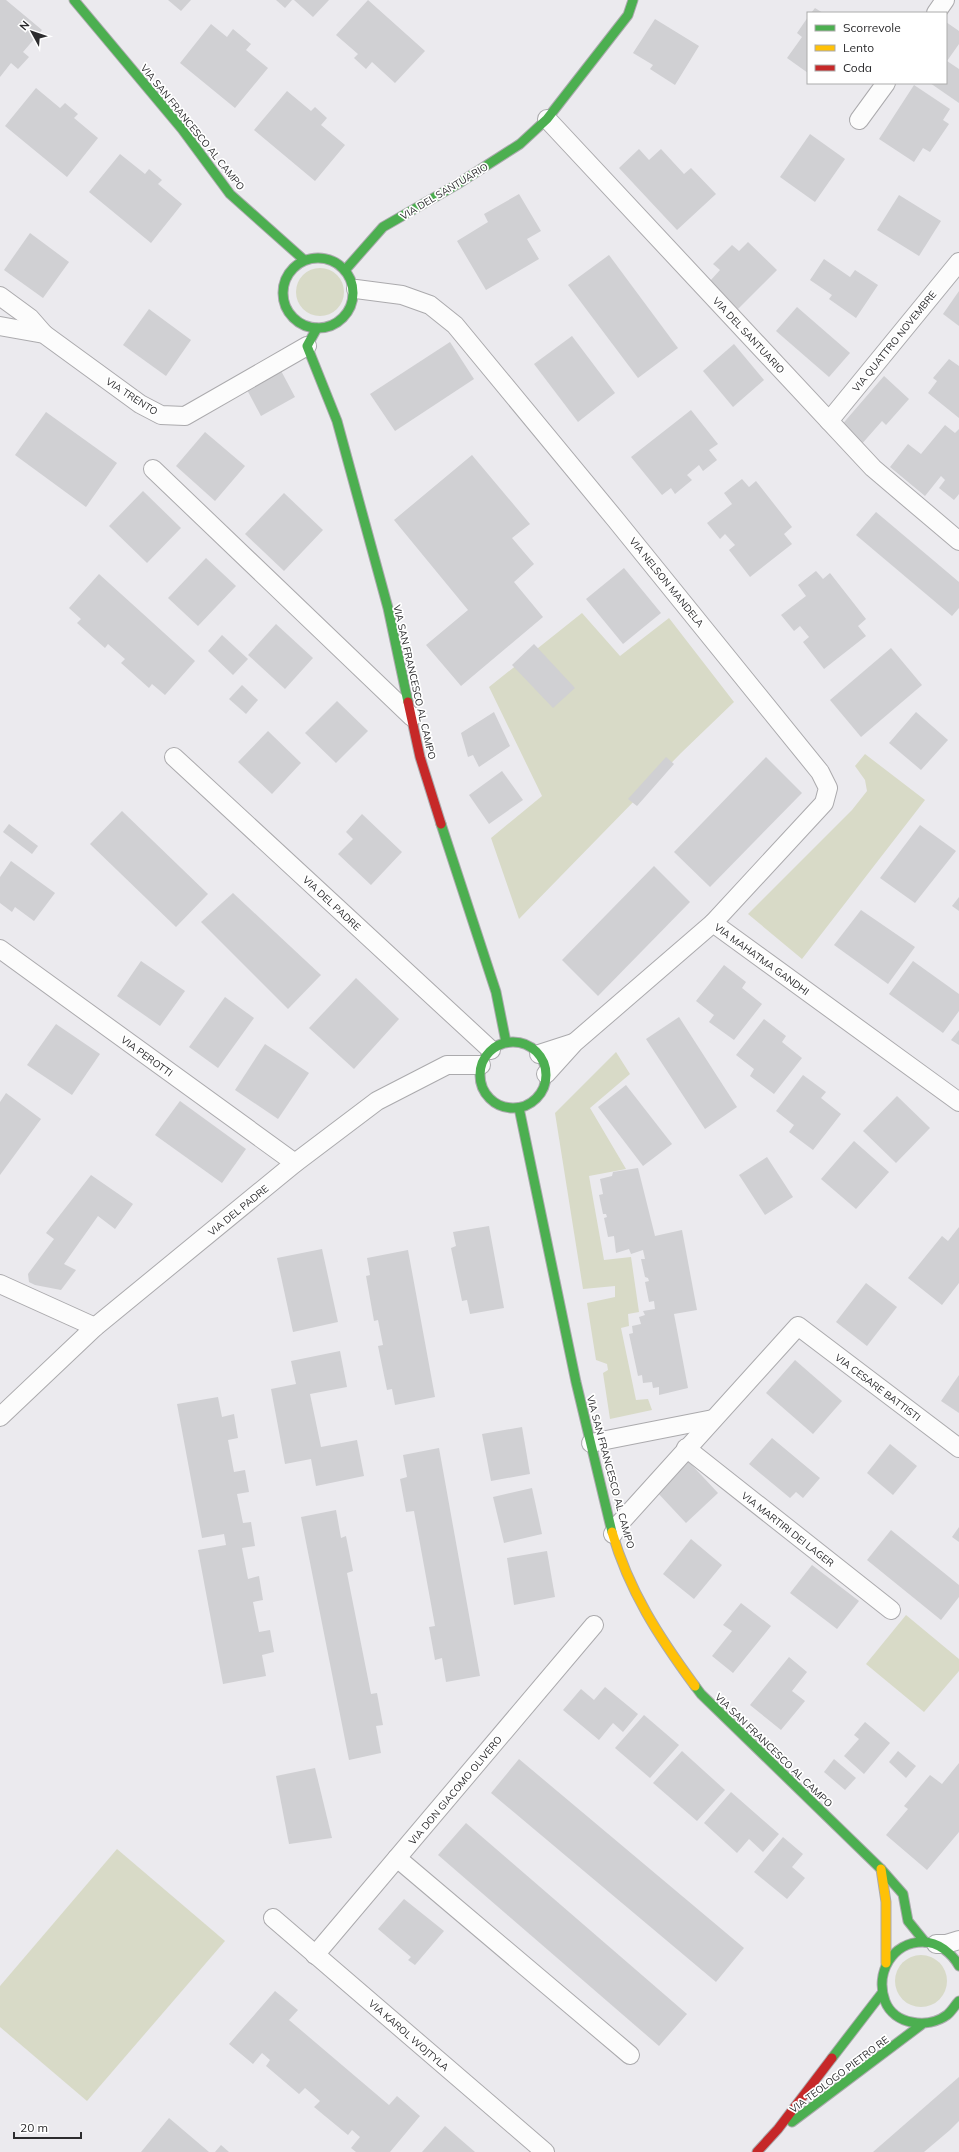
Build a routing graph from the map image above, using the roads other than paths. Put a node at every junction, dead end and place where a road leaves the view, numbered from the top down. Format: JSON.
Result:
{"nodes":[{"id":1,"x":74,"y":0,"type":"edge"},
{"id":2,"x":633,"y":0,"type":"edge"},
{"id":3,"x":946,"y":0,"type":"edge"},
{"id":4,"x":937,"y":12,"type":"edge"},
{"id":5,"x":885,"y":84,"type":"edge"},
{"id":6,"x":547,"y":119,"type":"junction"},
{"id":7,"x":859,"y":120,"type":"dead end"},
{"id":8,"x":303,"y":259,"type":"junction"},
{"id":9,"x":959,"y":262,"type":"edge"},
{"id":10,"x":346,"y":269,"type":"junction"},
{"id":11,"x":356,"y":289,"type":"junction"},
{"id":12,"x":0,"y":296,"type":"edge"},
{"id":13,"x":0,"y":326,"type":"edge"},
{"id":14,"x":317,"y":328,"type":"junction"},
{"id":15,"x":44,"y":334,"type":"junction"},
{"id":16,"x":307,"y":346,"type":"junction"},
{"id":17,"x":829,"y":420,"type":"junction"},
{"id":18,"x":153,"y":469,"type":"dead end"},
{"id":19,"x":959,"y":541,"type":"edge"},
{"id":20,"x":412,"y":717,"type":"junction"},
{"id":21,"x":174,"y":757,"type":"dead end"},
{"id":22,"x":713,"y":922,"type":"junction"},
{"id":23,"x":0,"y":949,"type":"edge"},
{"id":24,"x":574,"y":1043,"type":"junction"},
{"id":25,"x":493,"y":1052,"type":"junction"},
{"id":26,"x":539,"y":1054,"type":"junction"},
{"id":27,"x":546,"y":1074,"type":"junction"},
{"id":28,"x":959,"y":1102,"type":"edge"},
{"id":29,"x":519,"y":1108,"type":"junction"},
{"id":30,"x":295,"y":1163,"type":"junction"},
{"id":31,"x":0,"y":1284,"type":"edge"},
{"id":32,"x":95,"y":1327,"type":"junction"},
{"id":33,"x":0,"y":1417,"type":"edge"},
{"id":34,"x":713,"y":1418,"type":"junction"},
{"id":35,"x":591,"y":1443,"type":"junction"},
{"id":36,"x":686,"y":1448,"type":"junction"},
{"id":37,"x":959,"y":1448,"type":"edge"},
{"id":38,"x":614,"y":1534,"type":"junction"},
{"id":39,"x":891,"y":1610,"type":"dead end"},
{"id":40,"x":594,"y":1625,"type":"dead end"},
{"id":41,"x":397,"y":1858,"type":"junction"},
{"id":42,"x":881,"y":1869,"type":"junction"},
{"id":43,"x":273,"y":1918,"type":"dead end"},
{"id":44,"x":959,"y":1940,"type":"edge"},
{"id":45,"x":930,"y":1943,"type":"junction"},
{"id":46,"x":315,"y":1955,"type":"junction"},
{"id":47,"x":886,"y":1963,"type":"junction"},
{"id":48,"x":959,"y":1966,"type":"edge"},
{"id":49,"x":882,"y":1993,"type":"junction"},
{"id":50,"x":959,"y":2001,"type":"edge"},
{"id":51,"x":921,"y":2025,"type":"junction"},
{"id":52,"x":630,"y":2055,"type":"dead end"},
{"id":53,"x":769,"y":2140,"type":"junction"},
{"id":54,"x":545,"y":2152,"type":"edge"},
{"id":55,"x":757,"y":2152,"type":"edge"}],
"edges":[{"from":1,"to":8,"type":"street","name":"VIA SAN FRANCESCO AL CAMPO"},
{"from":2,"to":6,"type":"street","name":"VIA DEL SANTUARIO"},
{"from":3,"to":4,"type":"street"},
{"from":5,"to":7,"type":"street"},
{"from":6,"to":10,"type":"street","name":"VIA DEL SANTUARIO"},
{"from":6,"to":17,"type":"street","name":"VIA DEL SANTUARIO"},
{"from":8,"to":10,"type":"street"},
{"from":8,"to":14,"type":"street"},
{"from":9,"to":17,"type":"street","name":"VIA QUATTRO NOVEMBRE"},
{"from":10,"to":11,"type":"street"},
{"from":11,"to":14,"type":"street"},
{"from":11,"to":22,"type":"street","name":"VIA NELSON MANDELA"},
{"from":12,"to":15,"type":"street"},
{"from":13,"to":15,"type":"street","name":"VIA TRENTO"},
{"from":14,"to":16,"type":"street"},
{"from":15,"to":16,"type":"street","name":"VIA TRENTO"},
{"from":16,"to":20,"type":"street","name":"VIA SAN FRANCESCO AL CAMPO"},
{"from":17,"to":19,"type":"street","name":"VIA DEL SANTUARIO"},
{"from":18,"to":20,"type":"street"},
{"from":20,"to":25,"type":"street","name":"VIA SAN FRANCESCO AL CAMPO"},
{"from":21,"to":25,"type":"street","name":"VIA DEL PADRE"},
{"from":22,"to":24,"type":"street","name":"VIA MAHATMA GANDHI"},
{"from":22,"to":28,"type":"street","name":"VIA MAHATMA GANDHI"},
{"from":23,"to":30,"type":"street","name":"VIA PEROTTI"},
{"from":24,"to":26,"type":"street","name":"VIA MAHATMA GANDHI"},
{"from":24,"to":27,"type":"street","name":"VIA MAHATMA GANDHI"},
{"from":25,"to":26,"type":"street"},
{"from":25,"to":29,"type":"street"},
{"from":25,"to":30,"type":"street","name":"VIA DEL PADRE"},
{"from":26,"to":27,"type":"street"},
{"from":27,"to":29,"type":"street"},
{"from":29,"to":35,"type":"street","name":"VIA SAN FRANCESCO AL CAMPO"},
{"from":30,"to":32,"type":"street","name":"VIA DEL PADRE"},
{"from":31,"to":32,"type":"street"},
{"from":32,"to":33,"type":"street","name":"VIA DEL PADRE"},
{"from":34,"to":35,"type":"street"},
{"from":34,"to":36,"type":"street"},
{"from":34,"to":37,"type":"street","name":"VIA CESARE BATTISTI"},
{"from":35,"to":38,"type":"street","name":"VIA SAN FRANCESCO AL CAMPO"},
{"from":36,"to":38,"type":"street"},
{"from":36,"to":39,"type":"street","name":"VIA MARTIRI DEI LAGER"},
{"from":38,"to":42,"type":"street","name":"VIA SAN FRANCESCO AL CAMPO"},
{"from":40,"to":41,"type":"street","name":"VIA DON GIACOMO OLIVERO"},
{"from":41,"to":46,"type":"street","name":"VIA DON GIACOMO OLIVERO"},
{"from":41,"to":52,"type":"street"},
{"from":42,"to":45,"type":"street","name":"VIA SAN FRANCESCO AL CAMPO"},
{"from":42,"to":47,"type":"street"},
{"from":43,"to":46,"type":"street","name":"VIA KAROL WOJTYLA"},
{"from":44,"to":45,"type":"street"},
{"from":45,"to":47,"type":"street"},
{"from":45,"to":48,"type":"street","name":"VIA SAN FRANCESCO AL CAMPO"},
{"from":46,"to":54,"type":"street","name":"VIA KAROL WOJTYLA"},
{"from":47,"to":49,"type":"street"},
{"from":49,"to":51,"type":"street"},
{"from":49,"to":53,"type":"street","name":"VIA TEOLOGO PIETRO RE"},
{"from":50,"to":51,"type":"street"},
{"from":51,"to":53,"type":"street","name":"VIA TEOLOGO PIETRO RE"},
{"from":53,"to":55,"type":"street","name":"VIA TEOLOGO PIETRO RE"}]}
